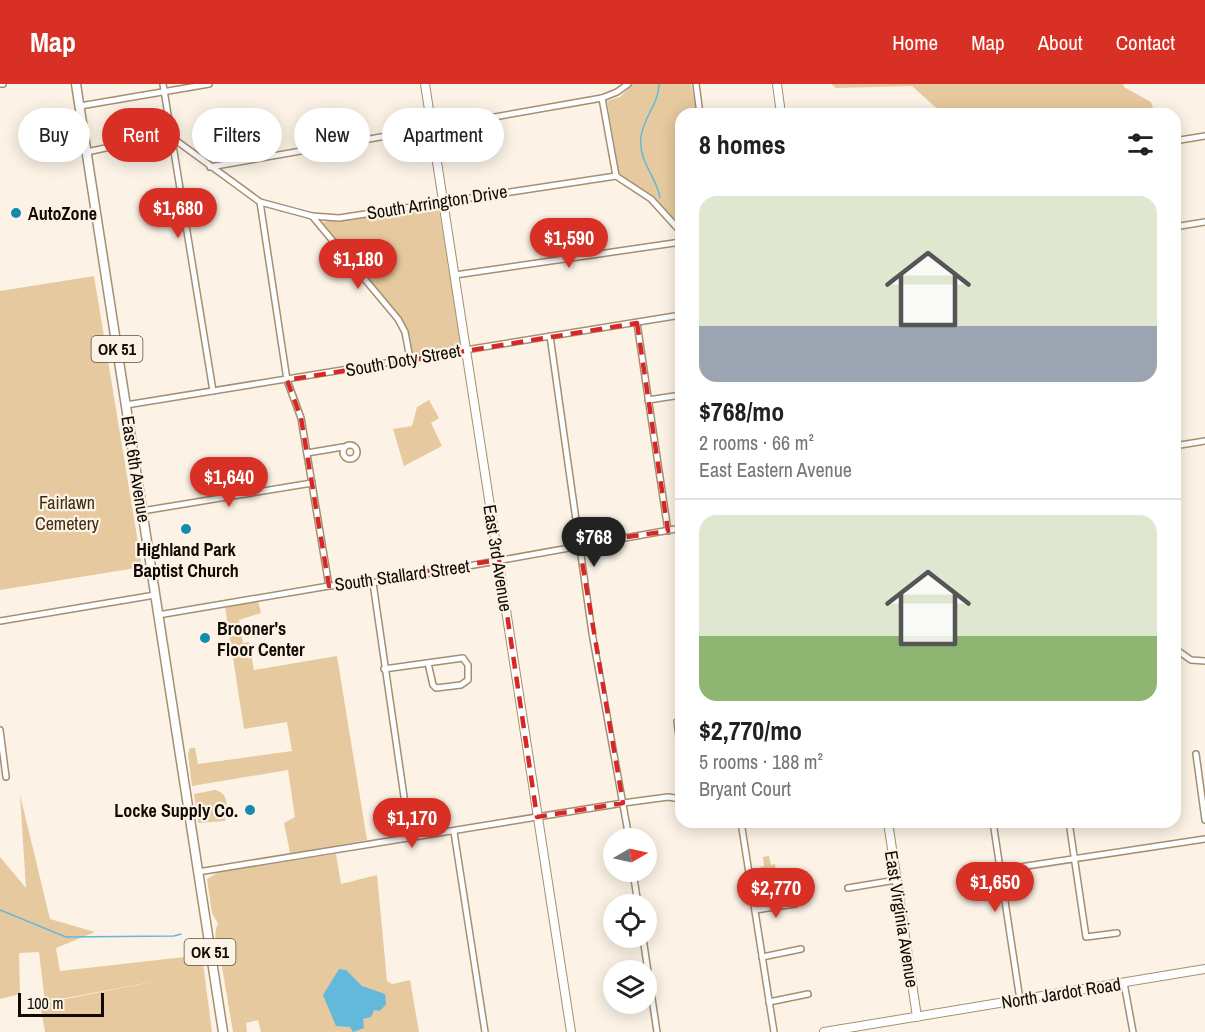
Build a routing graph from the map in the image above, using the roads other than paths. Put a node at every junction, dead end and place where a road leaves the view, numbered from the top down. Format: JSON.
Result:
{"nodes":[{"id":1,"x":76,"y":84,"type":"edge"},
{"id":2,"x":163,"y":84,"type":"edge"},
{"id":3,"x":209,"y":84,"type":"edge"},
{"id":4,"x":425,"y":84,"type":"edge"},
{"id":5,"x":628,"y":84,"type":"edge"},
{"id":6,"x":696,"y":84,"type":"edge"},
{"id":7,"x":777,"y":84,"type":"edge"},
{"id":8,"x":164,"y":91,"type":"junction"},
{"id":9,"x":603,"y":98,"type":"junction"},
{"id":10,"x":80,"y":106,"type":"joint"},
{"id":11,"x":167,"y":108,"type":"edge"},
{"id":12,"x":429,"y":108,"type":"edge"},
{"id":13,"x":699,"y":108,"type":"edge"},
{"id":14,"x":780,"y":108,"type":"edge"},
{"id":15,"x":504,"y":116,"type":"edge"},
{"id":16,"x":1205,"y":136,"type":"edge"},
{"id":17,"x":382,"y":138,"type":"edge"},
{"id":18,"x":1181,"y":140,"type":"edge"},
{"id":19,"x":180,"y":144,"type":"edge"},
{"id":20,"x":89,"y":162,"type":"edge"},
{"id":21,"x":177,"y":162,"type":"edge"},
{"id":22,"x":437,"y":162,"type":"edge"},
{"id":23,"x":210,"y":167,"type":"junction"},
{"id":24,"x":616,"y":176,"type":"junction"},
{"id":25,"x":443,"y":200,"type":"junction"},
{"id":26,"x":260,"y":202,"type":"junction"},
{"id":27,"x":312,"y":216,"type":"junction"},
{"id":28,"x":1205,"y":222,"type":"edge"},
{"id":29,"x":675,"y":225,"type":"edge"},
{"id":30,"x":1181,"y":226,"type":"edge"},
{"id":31,"x":675,"y":243,"type":"edge"},
{"id":32,"x":455,"y":275,"type":"junction"},
{"id":33,"x":675,"y":316,"type":"edge"},
{"id":34,"x":637,"y":323,"type":"junction"},
{"id":35,"x":550,"y":336,"type":"junction"},
{"id":36,"x":466,"y":350,"type":"junction"},
{"id":37,"x":410,"y":359,"type":"junction"},
{"id":38,"x":287,"y":380,"type":"junction"},
{"id":39,"x":213,"y":392,"type":"junction"},
{"id":40,"x":675,"y":395,"type":"edge"},
{"id":41,"x":648,"y":400,"type":"junction"},
{"id":42,"x":126,"y":405,"type":"junction"},
{"id":43,"x":1205,"y":441,"type":"edge"},
{"id":44,"x":1181,"y":445,"type":"edge"},
{"id":45,"x":343,"y":447,"type":"dead end"},
{"id":46,"x":307,"y":453,"type":"junction"},
{"id":47,"x":312,"y":483,"type":"junction"},
{"id":48,"x":142,"y":511,"type":"junction"},
{"id":49,"x":675,"y":529,"type":"edge"},
{"id":50,"x":668,"y":531,"type":"junction"},
{"id":51,"x":579,"y":544,"type":"junction"},
{"id":52,"x":499,"y":561,"type":"junction"},
{"id":53,"x":373,"y":583,"type":"junction"},
{"id":54,"x":329,"y":586,"type":"junction"},
{"id":55,"x":155,"y":595,"type":"junction"},
{"id":56,"x":158,"y":615,"type":"junction"},
{"id":57,"x":0,"y":621,"type":"edge"},
{"id":58,"x":1181,"y":653,"type":"edge"},
{"id":59,"x":1205,"y":661,"type":"edge"},
{"id":60,"x":428,"y":663,"type":"junction"},
{"id":61,"x":384,"y":669,"type":"junction"},
{"id":62,"x":0,"y":729,"type":"edge"},
{"id":63,"x":1196,"y":754,"type":"dead end"},
{"id":64,"x":6,"y":777,"type":"dead end"},
{"id":65,"x":675,"y":798,"type":"edge"},
{"id":66,"x":623,"y":803,"type":"junction"},
{"id":67,"x":537,"y":817,"type":"junction"},
{"id":68,"x":1205,"y":820,"type":"edge"},
{"id":69,"x":627,"y":828,"type":"edge"},
{"id":70,"x":742,"y":828,"type":"edge"},
{"id":71,"x":889,"y":828,"type":"edge"},
{"id":72,"x":994,"y":828,"type":"edge"},
{"id":73,"x":1070,"y":828,"type":"edge"},
{"id":74,"x":454,"y":832,"type":"junction"},
{"id":75,"x":410,"y":838,"type":"junction"},
{"id":76,"x":1205,"y":839,"type":"edge"},
{"id":77,"x":1075,"y":859,"type":"junction"},
{"id":78,"x":1000,"y":870,"type":"junction"},
{"id":79,"x":198,"y":872,"type":"junction"},
{"id":80,"x":897,"y":880,"type":"junction"},
{"id":81,"x":848,"y":888,"type":"dead end"},
{"id":82,"x":795,"y":904,"type":"dead end"},
{"id":83,"x":755,"y":910,"type":"junction"},
{"id":84,"x":1117,"y":933,"type":"dead end"},
{"id":85,"x":644,"y":948,"type":"edge"},
{"id":86,"x":801,"y":949,"type":"dead end"},
{"id":87,"x":762,"y":957,"type":"junction"},
{"id":88,"x":1205,"y":969,"type":"edge"},
{"id":89,"x":1124,"y":983,"type":"junction"},
{"id":90,"x":808,"y":994,"type":"dead end"},
{"id":91,"x":1020,"y":1000,"type":"junction"},
{"id":92,"x":769,"y":1002,"type":"junction"},
{"id":93,"x":916,"y":1017,"type":"junction"},
{"id":94,"x":223,"y":1032,"type":"edge"},
{"id":95,"x":485,"y":1032,"type":"edge"},
{"id":96,"x":571,"y":1032,"type":"edge"},
{"id":97,"x":657,"y":1032,"type":"edge"},
{"id":98,"x":774,"y":1032,"type":"edge"},
{"id":99,"x":824,"y":1032,"type":"edge"},
{"id":100,"x":1134,"y":1032,"type":"edge"}],
"edges":[{"from":1,"to":10,"type":"main road","name":"East 6th Avenue","number":"OK 51"},
{"from":2,"to":8,"type":"street"},
{"from":3,"to":8,"type":"street"},
{"from":4,"to":12,"type":"street","name":"East 3rd Avenue"},
{"from":5,"to":9,"type":"street"},
{"from":6,"to":13,"type":"street"},
{"from":7,"to":14,"type":"street"},
{"from":8,"to":10,"type":"street"},
{"from":8,"to":11,"type":"street"},
{"from":9,"to":15,"type":"street"},
{"from":9,"to":24,"type":"street"},
{"from":16,"to":18,"type":"street"},
{"from":17,"to":23,"type":"street"},
{"from":19,"to":23,"type":"street","name":"South Arrington Drive"},
{"from":20,"to":42,"type":"main road","name":"East 6th Avenue","number":"OK 51"},
{"from":21,"to":39,"type":"street"},
{"from":22,"to":25,"type":"street","name":"East 3rd Avenue"},
{"from":23,"to":26,"type":"street","name":"South Arrington Drive"},
{"from":24,"to":25,"type":"street","name":"South Arrington Drive"},
{"from":24,"to":29,"type":"street"},
{"from":25,"to":27,"type":"street","name":"South Arrington Drive"},
{"from":25,"to":32,"type":"street","name":"East 3rd Avenue"},
{"from":26,"to":27,"type":"street","name":"South Arrington Drive"},
{"from":26,"to":38,"type":"street"},
{"from":27,"to":37,"type":"street"},
{"from":28,"to":30,"type":"street"},
{"from":31,"to":32,"type":"street"},
{"from":32,"to":36,"type":"street","name":"East 3rd Avenue"},
{"from":33,"to":34,"type":"street","name":"South Doty Street"},
{"from":34,"to":35,"type":"street","name":"South Doty Street"},
{"from":34,"to":41,"type":"street"},
{"from":35,"to":36,"type":"street","name":"South Doty Street"},
{"from":35,"to":51,"type":"street"},
{"from":36,"to":37,"type":"street","name":"South Doty Street"},
{"from":36,"to":52,"type":"street","name":"East 3rd Avenue"},
{"from":37,"to":38,"type":"street","name":"South Doty Street"},
{"from":38,"to":39,"type":"street","name":"South Doty Street"},
{"from":38,"to":46,"type":"street"},
{"from":39,"to":42,"type":"street","name":"South Doty Street"},
{"from":40,"to":41,"type":"street"},
{"from":41,"to":50,"type":"street"},
{"from":42,"to":48,"type":"main road","name":"East 6th Avenue","number":"OK 51"},
{"from":43,"to":44,"type":"street"},
{"from":45,"to":46,"type":"street"},
{"from":46,"to":47,"type":"street"},
{"from":47,"to":48,"type":"street"},
{"from":47,"to":54,"type":"street"},
{"from":48,"to":55,"type":"main road","name":"East 6th Avenue","number":"OK 51"},
{"from":49,"to":50,"type":"street","name":"South Stallard Street"},
{"from":50,"to":51,"type":"street","name":"South Stallard Street"},
{"from":51,"to":52,"type":"street","name":"South Stallard Street"},
{"from":51,"to":66,"type":"street"},
{"from":52,"to":53,"type":"street","name":"South Stallard Street"},
{"from":52,"to":67,"type":"street","name":"East 3rd Avenue"},
{"from":53,"to":54,"type":"street","name":"South Stallard Street"},
{"from":53,"to":61,"type":"street"},
{"from":54,"to":56,"type":"street","name":"South Stallard Street"},
{"from":55,"to":56,"type":"main road","name":"East 6th Avenue","number":"OK 51"},
{"from":55,"to":57,"type":"street"},
{"from":56,"to":79,"type":"main road","name":"East 6th Avenue","number":"OK 51"},
{"from":58,"to":59,"type":"street"},
{"from":60,"to":60,"type":"street"},
{"from":60,"to":61,"type":"street"},
{"from":61,"to":75,"type":"street"},
{"from":62,"to":64,"type":"street"},
{"from":63,"to":68,"type":"street"},
{"from":65,"to":66,"type":"street"},
{"from":66,"to":67,"type":"street"},
{"from":66,"to":69,"type":"street"},
{"from":67,"to":74,"type":"street"},
{"from":67,"to":96,"type":"street","name":"East 3rd Avenue"},
{"from":70,"to":83,"type":"street"},
{"from":71,"to":80,"type":"street","name":"East Virginia Avenue"},
{"from":72,"to":78,"type":"street"},
{"from":73,"to":77,"type":"street"},
{"from":74,"to":75,"type":"street"},
{"from":74,"to":95,"type":"street"},
{"from":75,"to":79,"type":"street"},
{"from":76,"to":77,"type":"street"},
{"from":77,"to":78,"type":"street"},
{"from":77,"to":84,"type":"street"},
{"from":78,"to":91,"type":"street"},
{"from":79,"to":94,"type":"main road","name":"East 6th Avenue","number":"OK 51"},
{"from":80,"to":81,"type":"street"},
{"from":80,"to":93,"type":"street","name":"East Virginia Avenue"},
{"from":82,"to":83,"type":"street"},
{"from":83,"to":87,"type":"street"},
{"from":85,"to":97,"type":"street"},
{"from":86,"to":87,"type":"street"},
{"from":87,"to":92,"type":"street"},
{"from":88,"to":89,"type":"street","name":"North Jardot Road"},
{"from":89,"to":91,"type":"street","name":"North Jardot Road"},
{"from":89,"to":100,"type":"street"},
{"from":90,"to":92,"type":"street"},
{"from":91,"to":93,"type":"street","name":"North Jardot Road"},
{"from":92,"to":98,"type":"street"},
{"from":93,"to":99,"type":"street","name":"North Jardot Road"}]}
